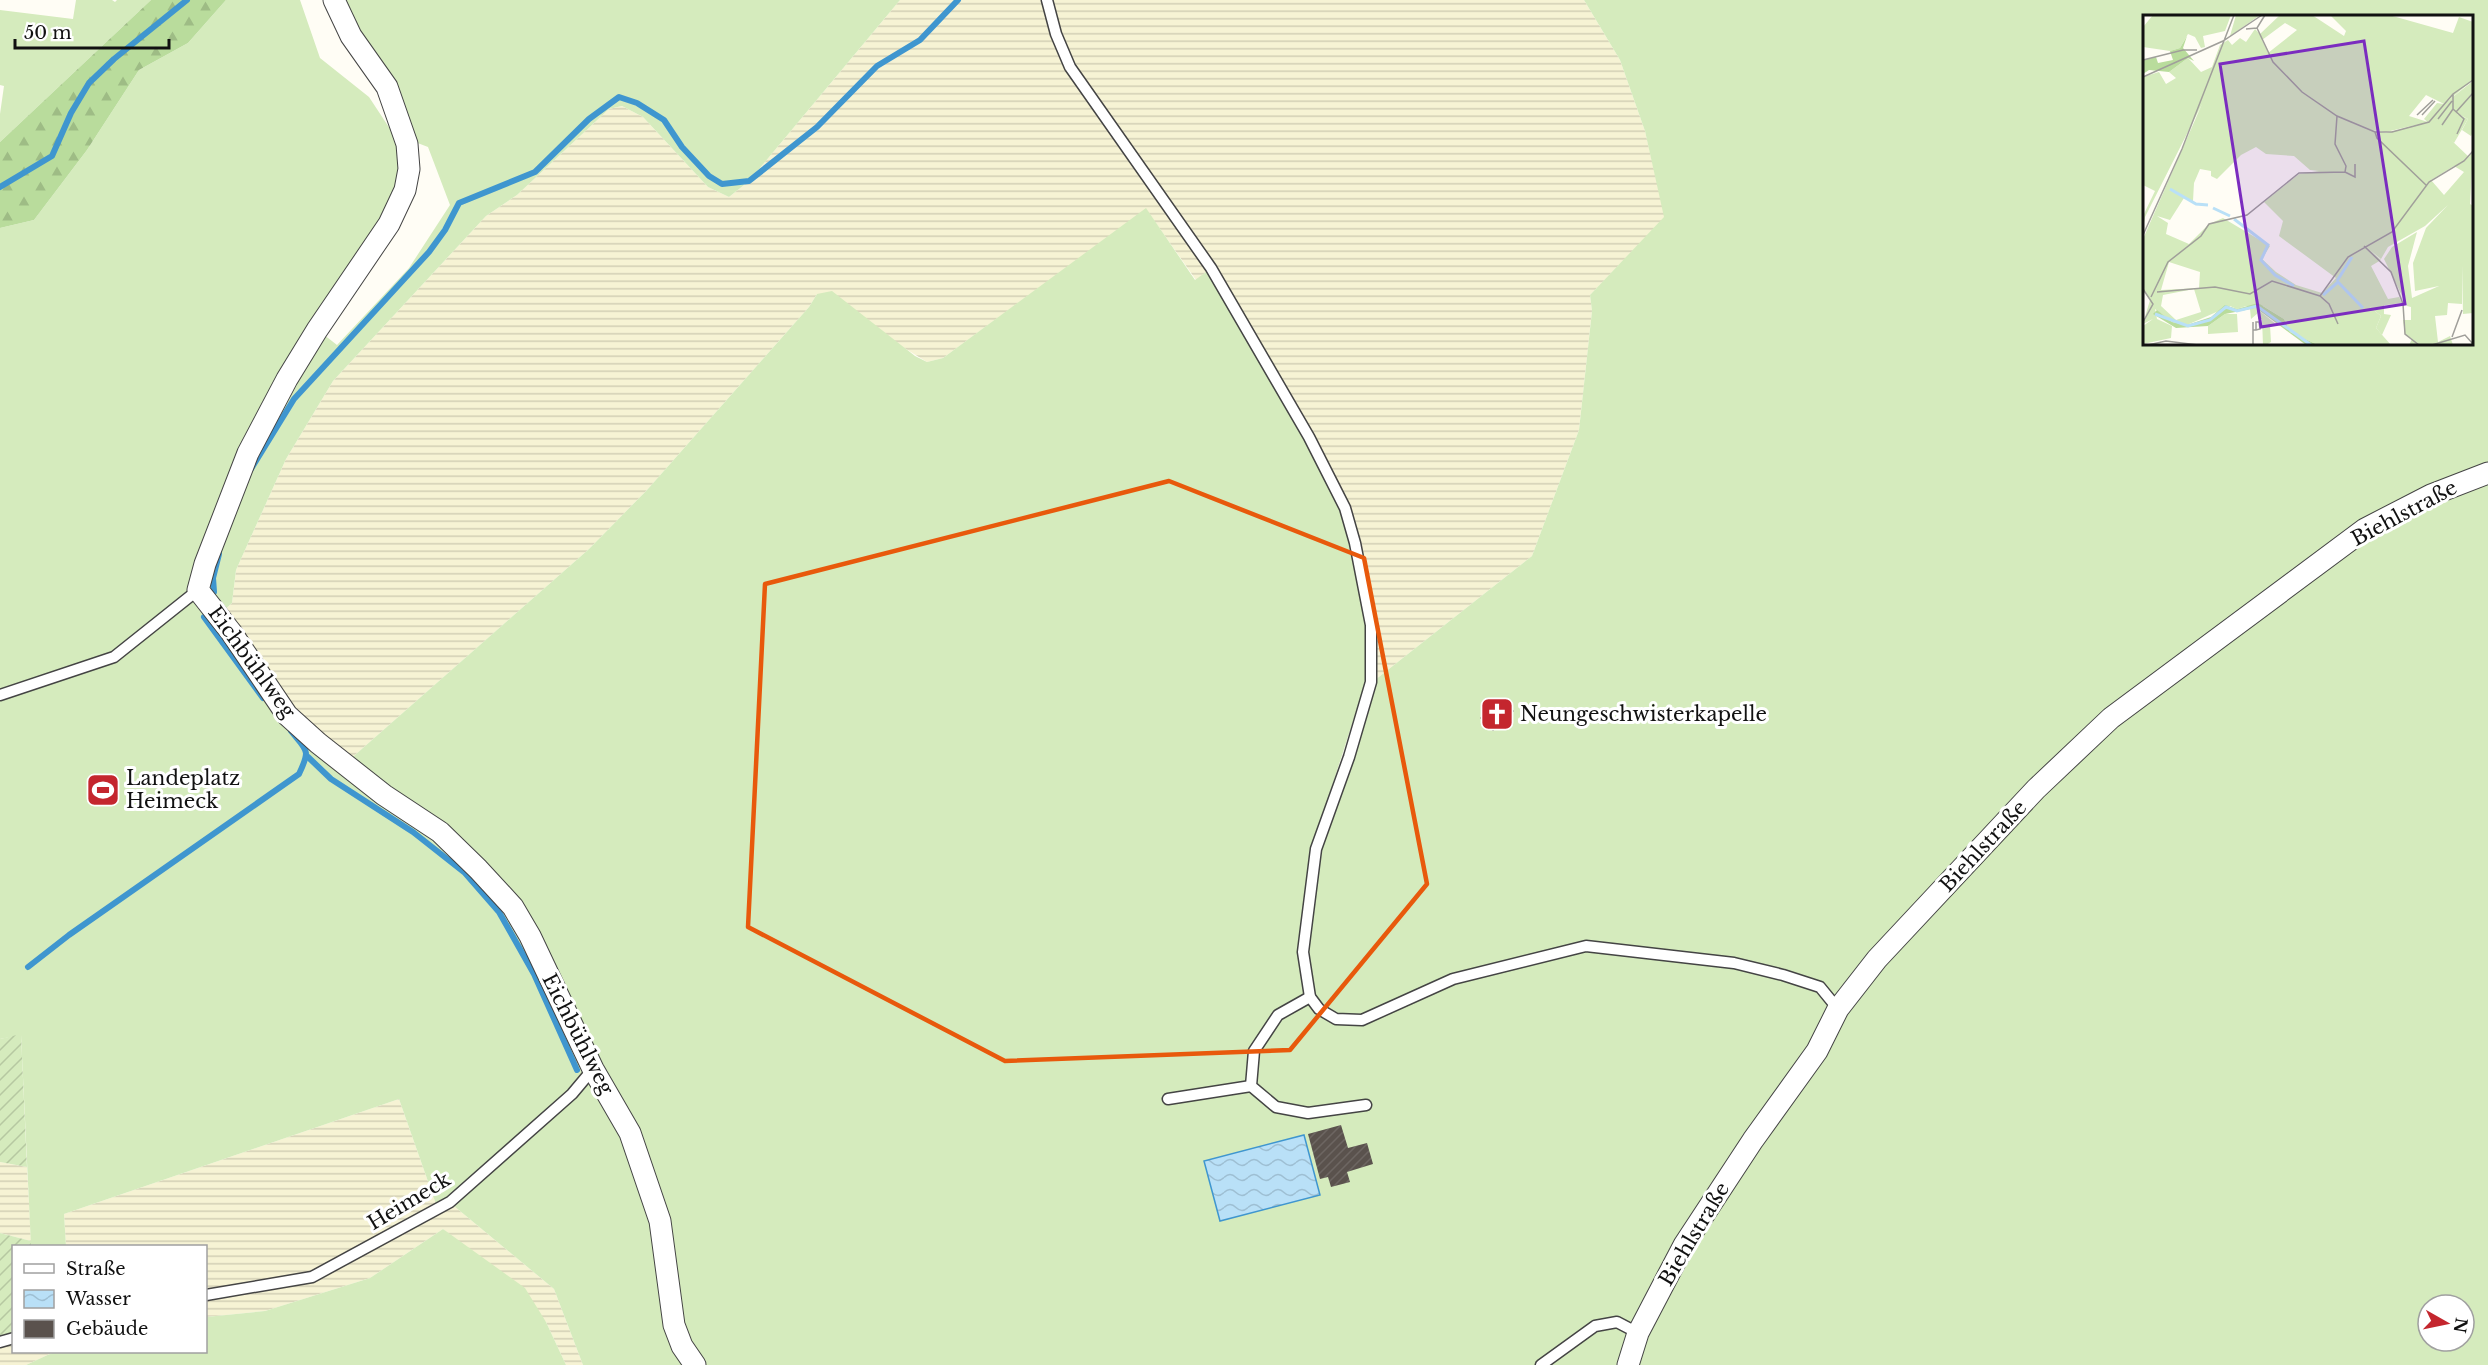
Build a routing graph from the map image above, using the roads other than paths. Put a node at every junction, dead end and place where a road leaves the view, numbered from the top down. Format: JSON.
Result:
{"nodes":[{"id":1,"x":334,"y":0,"type":"edge"},
{"id":2,"x":1047,"y":0,"type":"edge"},
{"id":3,"x":2488,"y":473,"type":"edge"},
{"id":4,"x":198,"y":590,"type":"junction"},
{"id":5,"x":0,"y":695,"type":"edge"},
{"id":6,"x":1310,"y":997,"type":"junction"},
{"id":7,"x":1838,"y":1009,"type":"junction"},
{"id":8,"x":593,"y":1069,"type":"junction"},
{"id":9,"x":1251,"y":1086,"type":"junction"},
{"id":10,"x":1168,"y":1099,"type":"dead end"},
{"id":11,"x":1366,"y":1104,"type":"dead end"},
{"id":12,"x":207,"y":1295,"type":"edge"},
{"id":13,"x":1638,"y":1333,"type":"junction"},
{"id":14,"x":695,"y":1365,"type":"edge"},
{"id":15,"x":1541,"y":1365,"type":"edge"},
{"id":16,"x":1628,"y":1365,"type":"edge"}],
"edges":[{"from":1,"to":4,"type":"street","name":"Eichbühlweg"},
{"from":2,"to":6,"type":"lane"},
{"from":3,"to":7,"type":"street","name":"Biehlstraße"},
{"from":4,"to":5,"type":"lane"},
{"from":4,"to":8,"type":"street","name":"Eichbühlweg"},
{"from":6,"to":7,"type":"lane"},
{"from":6,"to":9,"type":"lane"},
{"from":7,"to":13,"type":"street","name":"Biehlstraße"},
{"from":8,"to":12,"type":"lane","name":"Heimeck"},
{"from":8,"to":14,"type":"street","name":"Eichbühlweg"},
{"from":9,"to":10,"type":"lane"},
{"from":9,"to":11,"type":"lane"},
{"from":13,"to":15,"type":"lane"},
{"from":13,"to":16,"type":"street","name":"Biehlstraße"}]}
